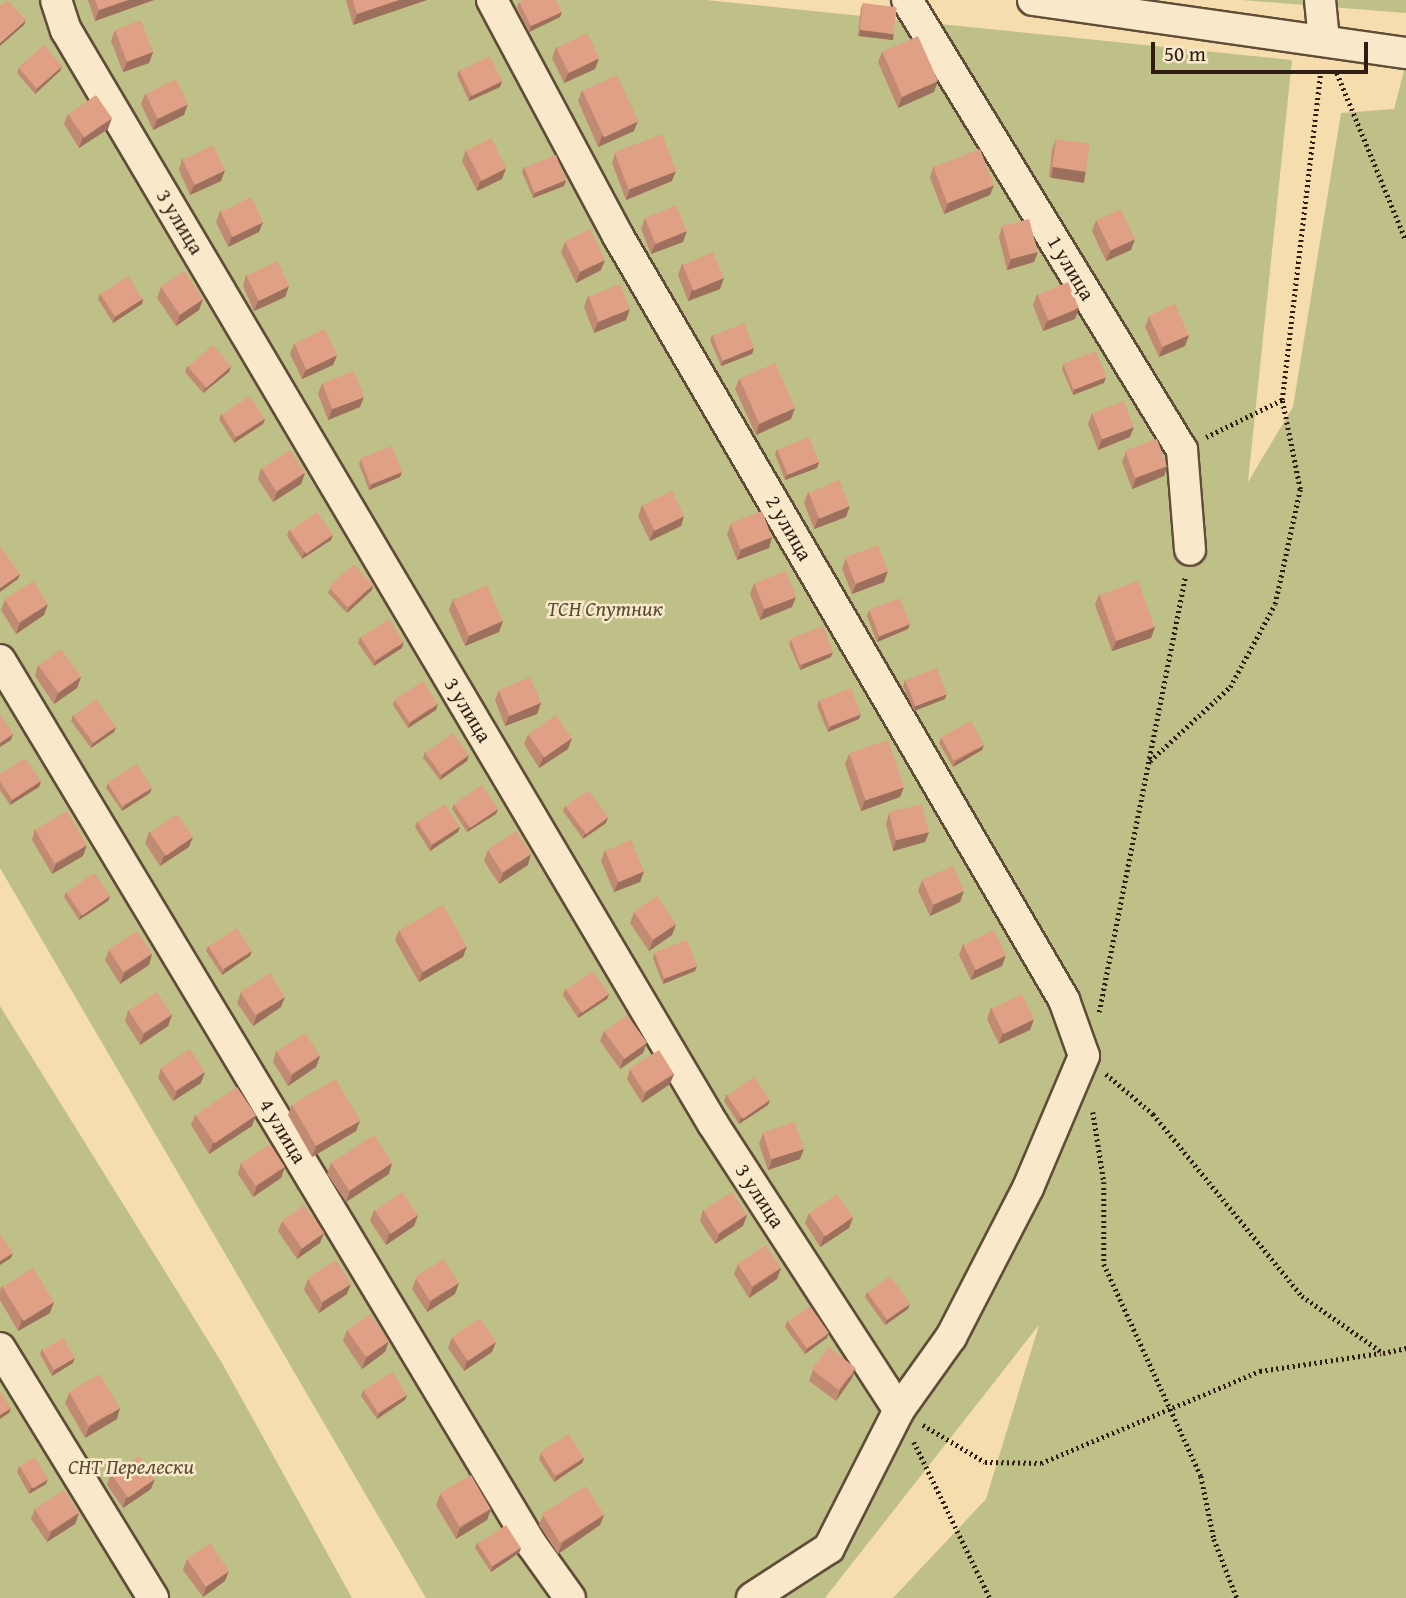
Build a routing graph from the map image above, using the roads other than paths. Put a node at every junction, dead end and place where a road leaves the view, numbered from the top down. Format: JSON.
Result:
{"nodes":[{"id":1,"x":55,"y":0,"type":"edge"},
{"id":2,"x":492,"y":0,"type":"edge"},
{"id":3,"x":907,"y":0,"type":"edge"},
{"id":4,"x":1033,"y":0,"type":"edge"},
{"id":5,"x":1320,"y":0,"type":"edge"},
{"id":6,"x":1324,"y":40,"type":"junction"},
{"id":7,"x":1406,"y":53,"type":"edge"},
{"id":8,"x":1190,"y":550,"type":"road end"},
{"id":9,"x":0,"y":660,"type":"edge"},
{"id":10,"x":0,"y":1348,"type":"edge"},
{"id":11,"x":899,"y":1410,"type":"junction"},
{"id":12,"x":153,"y":1598,"type":"edge"},
{"id":13,"x":570,"y":1598,"type":"edge"},
{"id":14,"x":752,"y":1598,"type":"edge"}],
"edges":[{"from":1,"to":11,"type":"street","name":"3 улица"},
{"from":2,"to":11,"type":"street","name":"2 улица"},
{"from":3,"to":8,"type":"street","name":"1 улица"},
{"from":4,"to":6,"type":"street"},
{"from":5,"to":6,"type":"street"},
{"from":6,"to":7,"type":"street"},
{"from":9,"to":13,"type":"street","name":"4 улица"},
{"from":10,"to":12,"type":"street"},
{"from":11,"to":14,"type":"street"}]}
